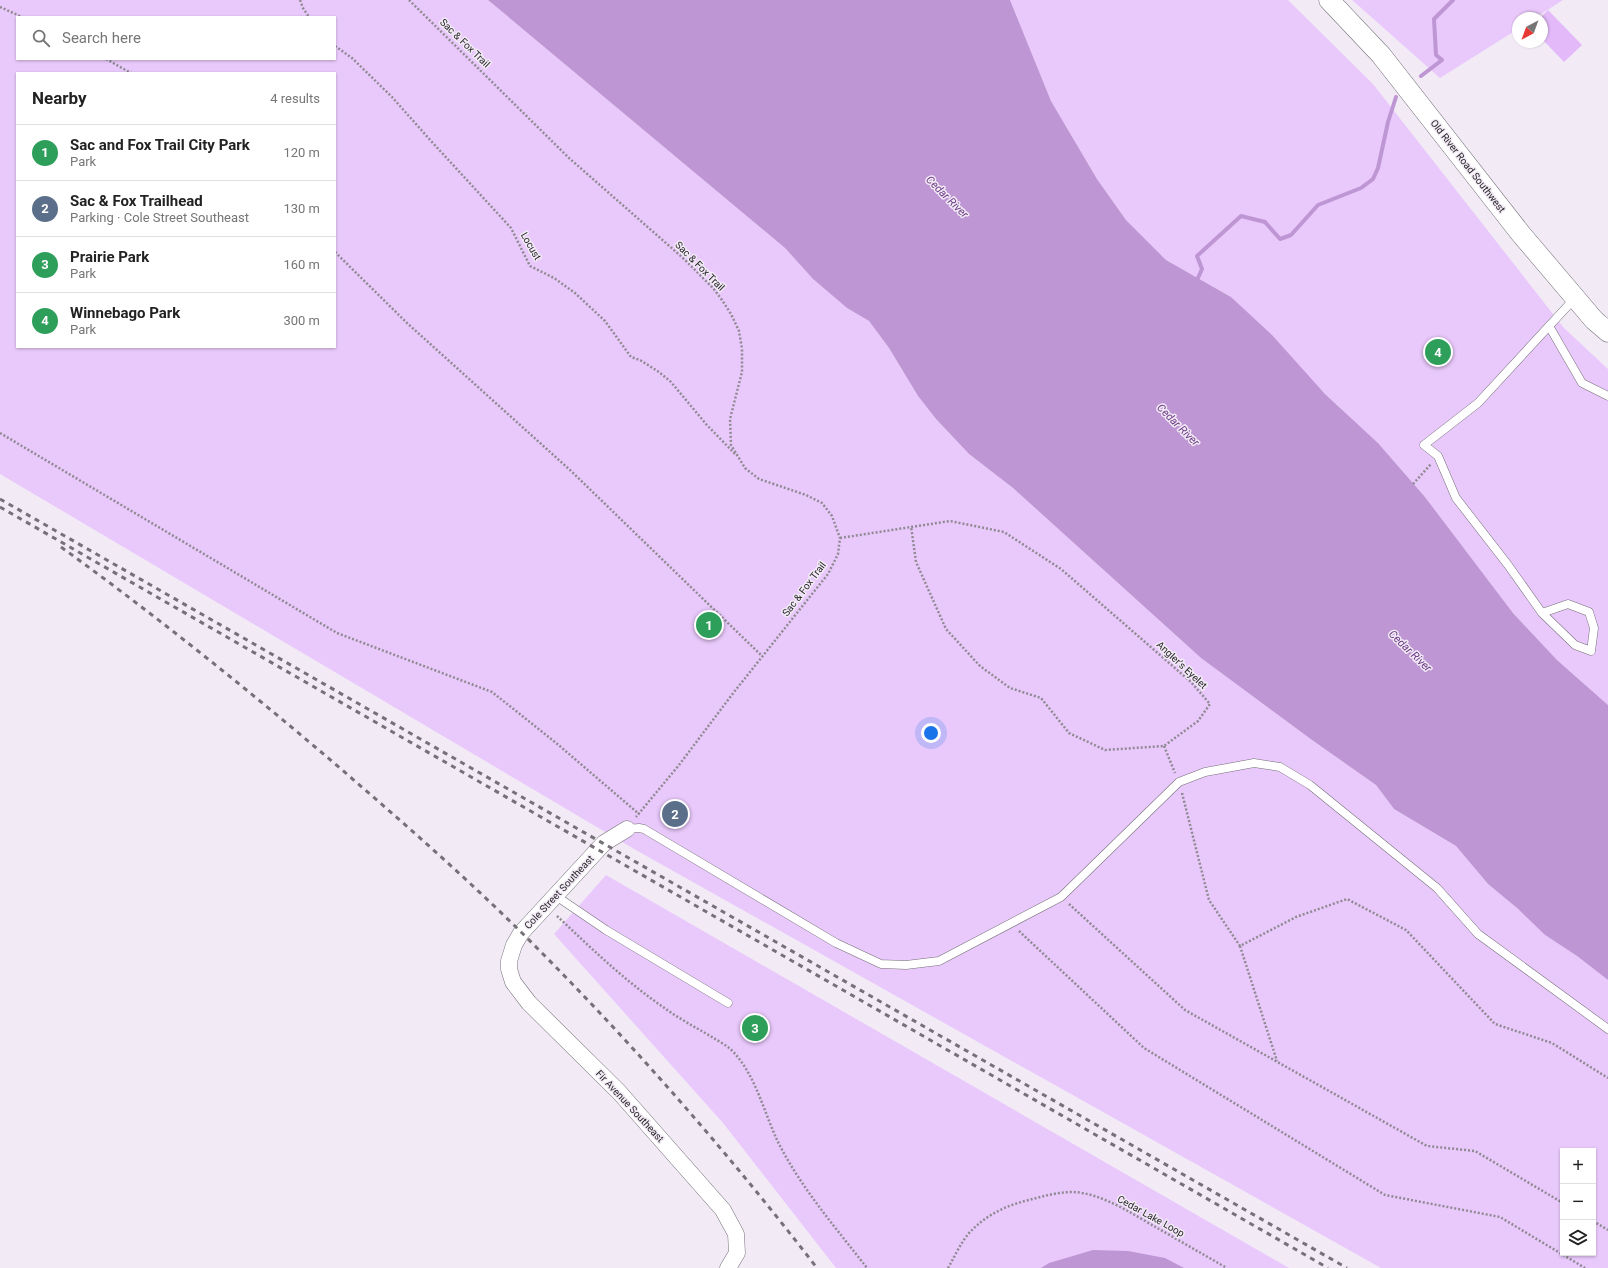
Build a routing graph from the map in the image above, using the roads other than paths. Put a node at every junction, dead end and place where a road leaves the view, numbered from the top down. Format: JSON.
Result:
{"nodes":[{"id":1,"x":1329,"y":0,"type":"edge"},
{"id":2,"x":1575,"y":298,"type":"junction"},
{"id":3,"x":1549,"y":326,"type":"junction"},
{"id":4,"x":1608,"y":332,"type":"edge"},
{"id":5,"x":1608,"y":396,"type":"edge"},
{"id":6,"x":1542,"y":613,"type":"junction"},
{"id":7,"x":627,"y":829,"type":"joint"},
{"id":8,"x":551,"y":901,"type":"junction"},
{"id":9,"x":509,"y":968,"type":"joint"},
{"id":10,"x":728,"y":1003,"type":"dead end"},
{"id":11,"x":1608,"y":1029,"type":"edge"},
{"id":12,"x":728,"y":1268,"type":"edge"}],
"edges":[{"from":1,"to":2,"type":"street","name":"Old River Road Southwest"},
{"from":2,"to":3,"type":"lane"},
{"from":2,"to":4,"type":"street","name":"Old River Road Southwest"},
{"from":3,"to":5,"type":"lane"},
{"from":3,"to":6,"type":"lane"},
{"from":6,"to":6,"type":"lane"},
{"from":7,"to":8,"type":"street","name":"Cole Street Southeast"},
{"from":7,"to":11,"type":"lane"},
{"from":8,"to":9,"type":"street","name":"Cole Street Southeast"},
{"from":8,"to":10,"type":"lane"},
{"from":9,"to":12,"type":"street","name":"Fir Avenue Southeast"}]}
